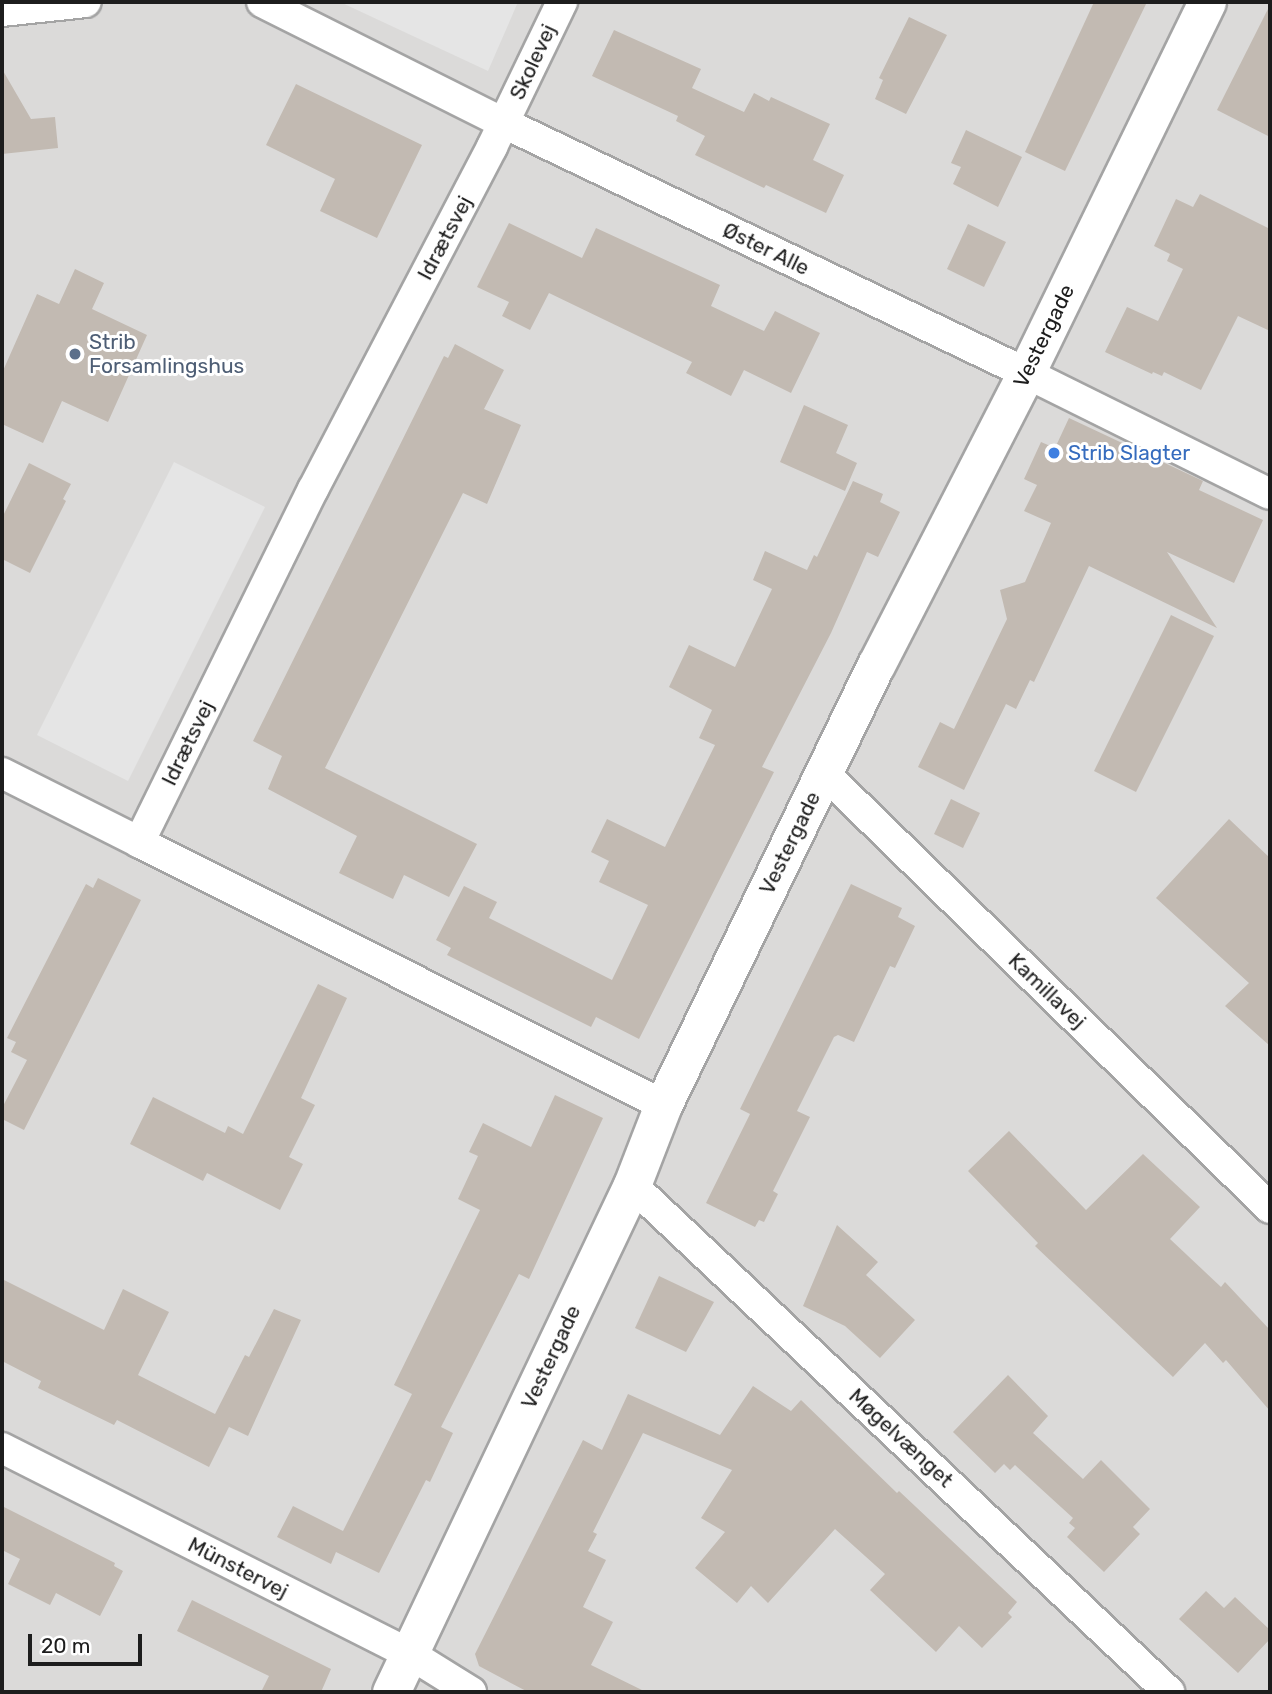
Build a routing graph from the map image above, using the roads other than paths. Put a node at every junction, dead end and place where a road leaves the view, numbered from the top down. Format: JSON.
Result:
{"nodes":[{"id":1,"x":86,"y":2,"type":"edge"},
{"id":2,"x":262,"y":2,"type":"edge"},
{"id":3,"x":562,"y":2,"type":"edge"},
{"id":4,"x":1207,"y":2,"type":"edge"},
{"id":5,"x":2,"y":11,"type":"edge"},
{"id":6,"x":504,"y":123,"type":"junction"},
{"id":7,"x":1026,"y":373,"type":"junction"},
{"id":8,"x":1270,"y":494,"type":"edge"},
{"id":9,"x":2,"y":773,"type":"edge"},
{"id":10,"x":824,"y":773,"type":"junction"},
{"id":11,"x":139,"y":842,"type":"junction"},
{"id":12,"x":663,"y":1105,"type":"junction"},
{"id":13,"x":632,"y":1185,"type":"junction"},
{"id":14,"x":1270,"y":1208,"type":"edge"},
{"id":15,"x":2,"y":1448,"type":"edge"},
{"id":16,"x":410,"y":1654,"type":"junction"},
{"id":17,"x":391,"y":1692,"type":"edge"},
{"id":18,"x":471,"y":1692,"type":"edge"},
{"id":19,"x":1169,"y":1692,"type":"edge"}],
"edges":[{"from":1,"to":5,"type":"street"},
{"from":2,"to":6,"type":"street","name":"Øster Alle"},
{"from":3,"to":6,"type":"street","name":"Skolevej"},
{"from":4,"to":7,"type":"street","name":"Vestergade"},
{"from":6,"to":7,"type":"street","name":"Øster Alle"},
{"from":6,"to":11,"type":"street","name":"Idrætsvej"},
{"from":7,"to":8,"type":"street","name":"Øster Alle"},
{"from":7,"to":10,"type":"street","name":"Vestergade"},
{"from":9,"to":11,"type":"street"},
{"from":10,"to":12,"type":"street","name":"Vestergade"},
{"from":10,"to":14,"type":"street","name":"Kamillavej"},
{"from":11,"to":12,"type":"street"},
{"from":12,"to":13,"type":"street","name":"Vestergade"},
{"from":13,"to":16,"type":"street","name":"Vestergade"},
{"from":13,"to":19,"type":"street","name":"Møgelvænget"},
{"from":15,"to":16,"type":"street","name":"Münstervej"},
{"from":16,"to":17,"type":"street","name":"Vestergade"},
{"from":16,"to":18,"type":"street","name":"Münstervej"}]}
